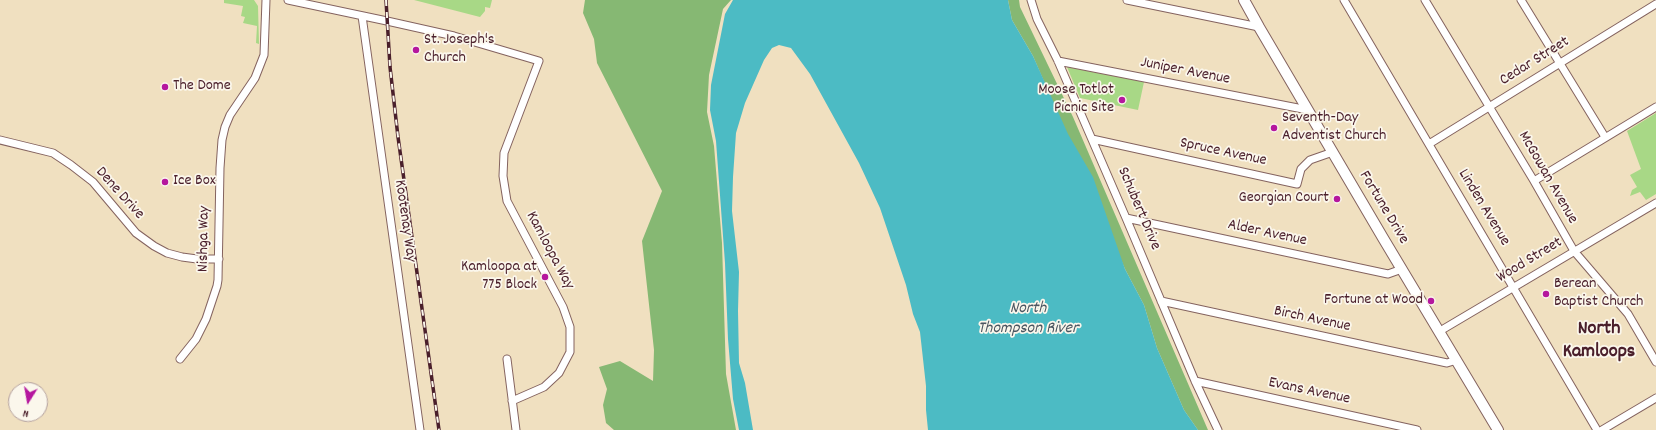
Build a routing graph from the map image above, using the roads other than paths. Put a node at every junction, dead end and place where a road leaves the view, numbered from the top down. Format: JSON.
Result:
{"nodes":[{"id":1,"x":266,"y":0,"type":"edge"},
{"id":2,"x":288,"y":0,"type":"edge"},
{"id":3,"x":1031,"y":0,"type":"edge"},
{"id":4,"x":1127,"y":0,"type":"edge"},
{"id":5,"x":1244,"y":0,"type":"edge"},
{"id":6,"x":1344,"y":0,"type":"edge"},
{"id":7,"x":1425,"y":0,"type":"edge"},
{"id":8,"x":1521,"y":0,"type":"edge"},
{"id":9,"x":1656,"y":4,"type":"edge"},
{"id":10,"x":362,"y":16,"type":"junction"},
{"id":11,"x":1259,"y":27,"type":"junction"},
{"id":12,"x":1058,"y":60,"type":"junction"},
{"id":13,"x":1560,"y":63,"type":"junction"},
{"id":14,"x":1489,"y":107,"type":"junction"},
{"id":15,"x":1656,"y":107,"type":"edge"},
{"id":16,"x":1308,"y":110,"type":"junction"},
{"id":17,"x":1605,"y":137,"type":"junction"},
{"id":18,"x":1092,"y":139,"type":"junction"},
{"id":19,"x":0,"y":140,"type":"edge"},
{"id":20,"x":1429,"y":144,"type":"junction"},
{"id":21,"x":1333,"y":154,"type":"junction"},
{"id":22,"x":1534,"y":181,"type":"junction"},
{"id":23,"x":1656,"y":203,"type":"edge"},
{"id":24,"x":1126,"y":218,"type":"junction"},
{"id":25,"x":1574,"y":251,"type":"junction"},
{"id":26,"x":219,"y":259,"type":"junction"},
{"id":27,"x":1402,"y":269,"type":"junction"},
{"id":28,"x":1513,"y":287,"type":"junction"},
{"id":29,"x":1161,"y":301,"type":"junction"},
{"id":30,"x":1440,"y":331,"type":"junction"},
{"id":31,"x":180,"y":359,"type":"dead end"},
{"id":32,"x":507,"y":360,"type":"dead end"},
{"id":33,"x":1457,"y":360,"type":"junction"},
{"id":34,"x":1656,"y":362,"type":"edge"},
{"id":35,"x":1195,"y":381,"type":"junction"},
{"id":36,"x":1656,"y":398,"type":"edge"},
{"id":37,"x":512,"y":401,"type":"junction"},
{"id":38,"x":420,"y":430,"type":"edge"},
{"id":39,"x":516,"y":430,"type":"edge"},
{"id":40,"x":1218,"y":430,"type":"edge"},
{"id":41,"x":1417,"y":430,"type":"edge"},
{"id":42,"x":1498,"y":430,"type":"edge"},
{"id":43,"x":1597,"y":430,"type":"edge"},
{"id":44,"x":1602,"y":430,"type":"edge"}],
"edges":[{"from":1,"to":26,"type":"street","name":"Nishga Way"},
{"from":2,"to":10,"type":"street"},
{"from":3,"to":12,"type":"street","name":"Schubert Drive"},
{"from":4,"to":11,"type":"street"},
{"from":5,"to":11,"type":"main road","name":"Fortune Drive"},
{"from":6,"to":20,"type":"street","name":"Linden Avenue"},
{"from":7,"to":14,"type":"street","name":"McGowan Avenue"},
{"from":8,"to":13,"type":"street"},
{"from":9,"to":13,"type":"street","name":"Cedar Street"},
{"from":10,"to":37,"type":"street","name":"Kamloopa Way"},
{"from":10,"to":38,"type":"street","name":"Kootenay Way"},
{"from":11,"to":16,"type":"main road","name":"Fortune Drive"},
{"from":12,"to":16,"type":"street","name":"Juniper Avenue"},
{"from":12,"to":18,"type":"street","name":"Schubert Drive"},
{"from":13,"to":14,"type":"street","name":"Cedar Street"},
{"from":13,"to":17,"type":"street"},
{"from":14,"to":20,"type":"street","name":"Cedar Street"},
{"from":14,"to":22,"type":"street","name":"McGowan Avenue"},
{"from":15,"to":17,"type":"street"},
{"from":16,"to":21,"type":"main road","name":"Fortune Drive"},
{"from":17,"to":22,"type":"street"},
{"from":18,"to":21,"type":"street","name":"Spruce Avenue"},
{"from":18,"to":24,"type":"street","name":"Schubert Drive"},
{"from":19,"to":26,"type":"street","name":"Dene Drive"},
{"from":20,"to":28,"type":"street","name":"Linden Avenue"},
{"from":21,"to":27,"type":"main road","name":"Fortune Drive"},
{"from":22,"to":25,"type":"street","name":"McGowan Avenue"},
{"from":23,"to":25,"type":"street","name":"Wood Street"},
{"from":24,"to":27,"type":"street","name":"Alder Avenue"},
{"from":24,"to":29,"type":"street","name":"Schubert Drive"},
{"from":25,"to":28,"type":"street","name":"Wood Street"},
{"from":25,"to":34,"type":"street","name":"McGowan Avenue"},
{"from":26,"to":31,"type":"street","name":"Nishga Way"},
{"from":27,"to":30,"type":"main road","name":"Fortune Drive"},
{"from":28,"to":30,"type":"street","name":"Wood Street"},
{"from":28,"to":43,"type":"street","name":"Linden Avenue"},
{"from":29,"to":33,"type":"street","name":"Birch Avenue"},
{"from":29,"to":35,"type":"street","name":"Schubert Drive"},
{"from":30,"to":33,"type":"main road","name":"Fortune Drive"},
{"from":32,"to":37,"type":"street"},
{"from":33,"to":42,"type":"main road","name":"Fortune Drive"},
{"from":35,"to":40,"type":"street","name":"Schubert Drive"},
{"from":35,"to":41,"type":"street","name":"Evans Avenue"},
{"from":36,"to":44,"type":"street"},
{"from":37,"to":39,"type":"street"}]}
